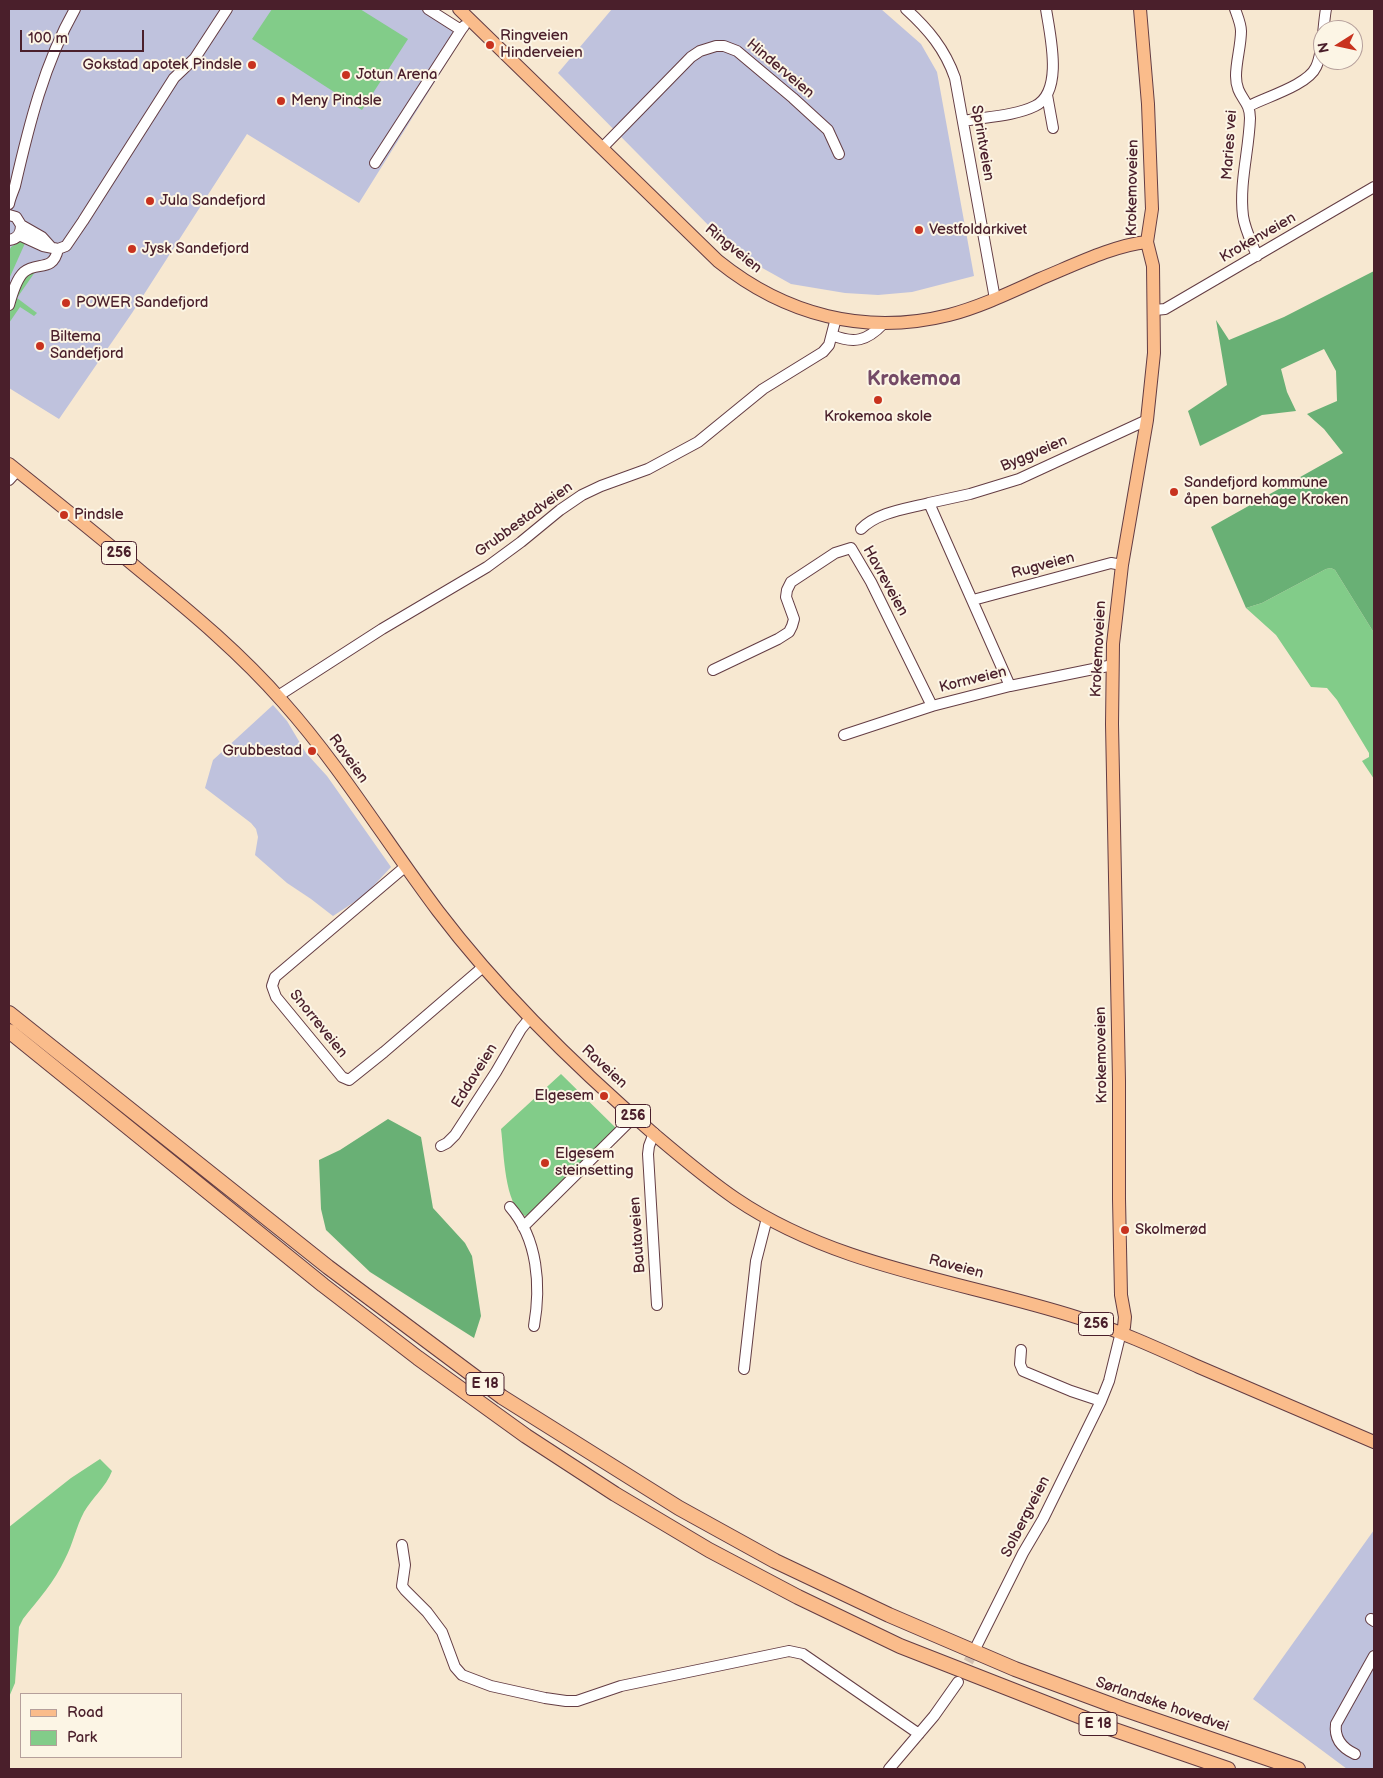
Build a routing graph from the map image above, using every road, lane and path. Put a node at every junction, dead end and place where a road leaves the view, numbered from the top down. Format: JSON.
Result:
{"nodes":[{"id":1,"x":75,"y":9,"type":"edge"},
{"id":2,"x":227,"y":9,"type":"edge"},
{"id":3,"x":428,"y":9,"type":"edge"},
{"id":4,"x":459,"y":9,"type":"edge"},
{"id":5,"x":906,"y":9,"type":"edge"},
{"id":6,"x":1046,"y":9,"type":"edge"},
{"id":7,"x":1140,"y":9,"type":"edge"},
{"id":8,"x":1235,"y":9,"type":"edge"},
{"id":9,"x":1326,"y":9,"type":"edge"},
{"id":10,"x":470,"y":19,"type":"junction"},
{"id":11,"x":461,"y":30,"type":"junction"},
{"id":12,"x":1047,"y":95,"type":"junction"},
{"id":13,"x":1249,"y":106,"type":"junction"},
{"id":14,"x":963,"y":121,"type":"junction"},
{"id":15,"x":1053,"y":128,"type":"dead end"},
{"id":16,"x":602,"y":148,"type":"junction"},
{"id":17,"x":839,"y":154,"type":"dead end"},
{"id":18,"x":375,"y":163,"type":"dead end"},
{"id":19,"x":1374,"y":187,"type":"edge"},
{"id":20,"x":14,"y":189,"type":"junction"},
{"id":21,"x":9,"y":204,"type":"edge"},
{"id":22,"x":13,"y":231,"type":"edge"},
{"id":23,"x":1148,"y":242,"type":"junction"},
{"id":24,"x":54,"y":248,"type":"junction"},
{"id":25,"x":1257,"y":256,"type":"junction"},
{"id":26,"x":995,"y":299,"type":"junction"},
{"id":27,"x":9,"y":305,"type":"edge"},
{"id":28,"x":1155,"y":310,"type":"junction"},
{"id":29,"x":836,"y":318,"type":"junction"},
{"id":30,"x":883,"y":324,"type":"junction"},
{"id":31,"x":832,"y":335,"type":"junction"},
{"id":32,"x":1147,"y":420,"type":"junction"},
{"id":33,"x":12,"y":472,"type":"edge"},
{"id":34,"x":929,"y":503,"type":"junction"},
{"id":35,"x":860,"y":529,"type":"dead end"},
{"id":36,"x":1122,"y":566,"type":"junction"},
{"id":37,"x":972,"y":600,"type":"junction"},
{"id":38,"x":1113,"y":665,"type":"junction"},
{"id":39,"x":713,"y":670,"type":"dead end"},
{"id":40,"x":1010,"y":686,"type":"junction"},
{"id":41,"x":278,"y":696,"type":"junction"},
{"id":42,"x":932,"y":706,"type":"junction"},
{"id":43,"x":844,"y":735,"type":"dead end"},
{"id":44,"x":406,"y":866,"type":"junction"},
{"id":45,"x":483,"y":967,"type":"junction"},
{"id":46,"x":9,"y":1013,"type":"edge"},
{"id":47,"x":530,"y":1018,"type":"junction"},
{"id":48,"x":9,"y":1031,"type":"edge"},
{"id":49,"x":634,"y":1117,"type":"junction"},
{"id":50,"x":654,"y":1133,"type":"junction"},
{"id":51,"x":441,"y":1146,"type":"dead end"},
{"id":52,"x":510,"y":1207,"type":"dead end"},
{"id":53,"x":767,"y":1218,"type":"junction"},
{"id":54,"x":523,"y":1227,"type":"junction"},
{"id":55,"x":658,"y":1305,"type":"dead end"},
{"id":56,"x":534,"y":1326,"type":"dead end"},
{"id":57,"x":1121,"y":1332,"type":"junction"},
{"id":58,"x":1021,"y":1350,"type":"dead end"},
{"id":59,"x":744,"y":1369,"type":"dead end"},
{"id":60,"x":1100,"y":1401,"type":"junction"},
{"id":61,"x":1374,"y":1442,"type":"edge"},
{"id":62,"x":402,"y":1545,"type":"dead end"},
{"id":63,"x":977,"y":1645,"type":"tunnel mouth"},
{"id":64,"x":1374,"y":1656,"type":"edge"},
{"id":65,"x":958,"y":1682,"type":"tunnel mouth"},
{"id":66,"x":919,"y":1734,"type":"junction"},
{"id":67,"x":1354,"y":1754,"type":"dead end"},
{"id":68,"x":889,"y":1769,"type":"edge"},
{"id":69,"x":1228,"y":1769,"type":"edge"},
{"id":70,"x":1298,"y":1769,"type":"edge"}],
"edges":[{"from":1,"to":20,"type":"street"},
{"from":2,"to":24,"type":"street"},
{"from":3,"to":11,"type":"street"},
{"from":4,"to":10,"type":"main road","name":"Ringveien"},
{"from":5,"to":14,"type":"street","name":"Sprintveien"},
{"from":6,"to":12,"type":"street"},
{"from":7,"to":23,"type":"main road","name":"Krokemoveien"},
{"from":8,"to":13,"type":"street","name":"Maries vei"},
{"from":9,"to":13,"type":"street"},
{"from":10,"to":11,"type":"street"},
{"from":10,"to":16,"type":"main road","name":"Ringveien"},
{"from":11,"to":18,"type":"street"},
{"from":12,"to":14,"type":"street"},
{"from":12,"to":15,"type":"street"},
{"from":13,"to":25,"type":"street","name":"Maries vei"},
{"from":14,"to":26,"type":"street","name":"Sprintveien"},
{"from":16,"to":17,"type":"street","name":"Hinderveien"},
{"from":16,"to":29,"type":"main road","name":"Ringveien"},
{"from":19,"to":25,"type":"street","name":"Krokenveien"},
{"from":20,"to":21,"type":"street"},
{"from":20,"to":22,"type":"street"},
{"from":22,"to":24,"type":"street"},
{"from":23,"to":26,"type":"main road","name":"Ringveien"},
{"from":23,"to":28,"type":"main road","name":"Krokemoveien"},
{"from":24,"to":27,"type":"street"},
{"from":25,"to":28,"type":"street","name":"Krokenveien"},
{"from":26,"to":30,"type":"main road","name":"Ringveien"},
{"from":28,"to":32,"type":"main road","name":"Krokemoveien"},
{"from":29,"to":30,"type":"main road","name":"Ringveien"},
{"from":29,"to":31,"type":"street","name":"Grubbestadveien"},
{"from":30,"to":31,"type":"street"},
{"from":31,"to":41,"type":"street","name":"Grubbestadveien"},
{"from":32,"to":34,"type":"street","name":"Byggveien"},
{"from":32,"to":36,"type":"main road","name":"Krokemoveien"},
{"from":33,"to":41,"type":"main road","name":"Raveien","number":"256"},
{"from":34,"to":35,"type":"street","name":"Byggveien"},
{"from":34,"to":37,"type":"street"},
{"from":36,"to":37,"type":"street","name":"Rugveien"},
{"from":36,"to":38,"type":"main road","name":"Krokemoveien"},
{"from":37,"to":40,"type":"street"},
{"from":38,"to":40,"type":"street","name":"Kornveien"},
{"from":38,"to":57,"type":"main road","name":"Krokemoveien"},
{"from":39,"to":42,"type":"street","name":"Havreveien"},
{"from":40,"to":42,"type":"street","name":"Kornveien"},
{"from":41,"to":44,"type":"main road","name":"Raveien","number":"256"},
{"from":42,"to":43,"type":"street","name":"Kornveien"},
{"from":44,"to":45,"type":"main road","name":"Raveien","number":"256"},
{"from":44,"to":45,"type":"street","name":"Snorreveien"},
{"from":45,"to":47,"type":"main road","name":"Raveien","number":"256"},
{"from":46,"to":70,"type":"highway","name":"Sørlandske hovedvei","number":"E 18"},
{"from":47,"to":49,"type":"main road","name":"Raveien","number":"256"},
{"from":47,"to":51,"type":"street","name":"Eddaveien"},
{"from":48,"to":69,"type":"highway","number":"E 18"},
{"from":49,"to":50,"type":"main road","name":"Raveien","number":"256"},
{"from":49,"to":54,"type":"street"},
{"from":50,"to":53,"type":"main road","name":"Raveien","number":"256"},
{"from":50,"to":55,"type":"street","name":"Bautaveien"},
{"from":52,"to":54,"type":"street"},
{"from":53,"to":57,"type":"main road","name":"Raveien","number":"256"},
{"from":53,"to":59,"type":"street"},
{"from":54,"to":56,"type":"street"},
{"from":57,"to":60,"type":"street","name":"Solbergveien"},
{"from":57,"to":61,"type":"main road","name":"Raveien","number":"256"},
{"from":58,"to":60,"type":"street"},
{"from":60,"to":63,"type":"street","name":"Solbergveien"},
{"from":62,"to":66,"type":"street"},
{"from":64,"to":67,"type":"street"},
{"from":65,"to":66,"type":"street"},
{"from":66,"to":68,"type":"street"}]}
